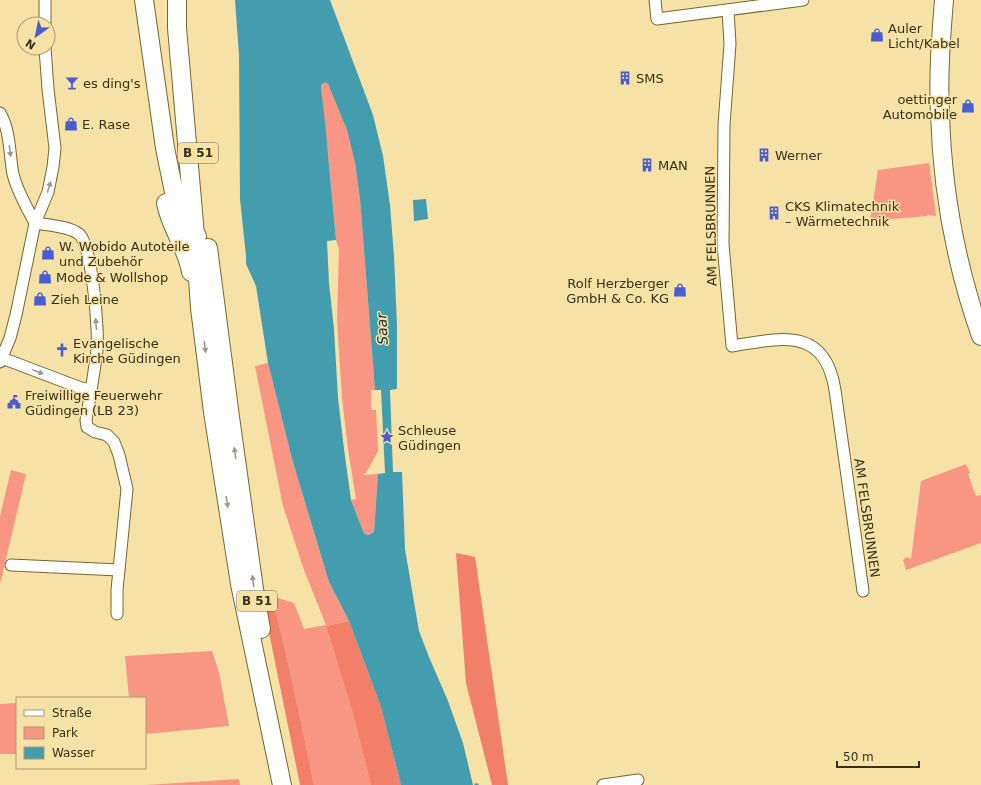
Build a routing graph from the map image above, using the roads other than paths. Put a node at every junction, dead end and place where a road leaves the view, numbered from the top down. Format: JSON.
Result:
{"nodes":[{"id":1,"x":45,"y":0,"type":"edge"},
{"id":2,"x":144,"y":0,"type":"edge"},
{"id":3,"x":178,"y":0,"type":"edge"},
{"id":4,"x":655,"y":0,"type":"edge"},
{"id":5,"x":803,"y":0,"type":"edge"},
{"id":6,"x":944,"y":0,"type":"edge"},
{"id":7,"x":728,"y":10,"type":"junction"},
{"id":8,"x":45,"y":16,"type":"edge"},
{"id":9,"x":46,"y":56,"type":"edge"},
{"id":10,"x":0,"y":113,"type":"edge"},
{"id":11,"x":165,"y":148,"type":"junction"},
{"id":12,"x":35,"y":223,"type":"junction"},
{"id":13,"x":195,"y":235,"type":"junction"},
{"id":14,"x":211,"y":278,"type":"junction"},
{"id":15,"x":200,"y":308,"type":"junction"},
{"id":16,"x":981,"y":336,"type":"edge"},
{"id":17,"x":1,"y":360,"type":"edge"},
{"id":18,"x":91,"y":390,"type":"junction"},
{"id":19,"x":11,"y":565,"type":"dead end"},
{"id":20,"x":119,"y":570,"type":"junction"},
{"id":21,"x":863,"y":591,"type":"dead end"},
{"id":22,"x":117,"y":614,"type":"dead end"},
{"id":23,"x":638,"y":780,"type":"dead end"},
{"id":24,"x":282,"y":785,"type":"edge"},
{"id":25,"x":291,"y":785,"type":"edge"},
{"id":26,"x":603,"y":785,"type":"edge"}],
"edges":[{"from":1,"to":8,"type":"street"},
{"from":2,"to":11,"type":"main road"},
{"from":3,"to":13,"type":"main road","number":"B 51"},
{"from":3,"to":14,"type":"main road","number":"B 51"},
{"from":4,"to":7,"type":"street"},
{"from":5,"to":7,"type":"street"},
{"from":6,"to":16,"type":"main road"},
{"from":7,"to":21,"type":"street","name":"AM FELSBRUNNEN"},
{"from":12,"to":9,"type":"street","one_way":true},
{"from":10,"to":12,"type":"street","one_way":true},
{"from":11,"to":13,"type":"main road"},
{"from":11,"to":15,"type":"main road"},
{"from":12,"to":17,"type":"street"},
{"from":18,"to":12,"type":"street","one_way":true},
{"from":13,"to":14,"type":"main road"},
{"from":13,"to":15,"type":"main road","number":"B 51"},
{"from":25,"to":14,"type":"main road","number":"B 51","one_way":true},
{"from":15,"to":24,"type":"main road","number":"B 51","one_way":true},
{"from":17,"to":18,"type":"street","one_way":true},
{"from":18,"to":20,"type":"street"},
{"from":19,"to":20,"type":"street"},
{"from":20,"to":22,"type":"street"},
{"from":23,"to":26,"type":"street"}]}
